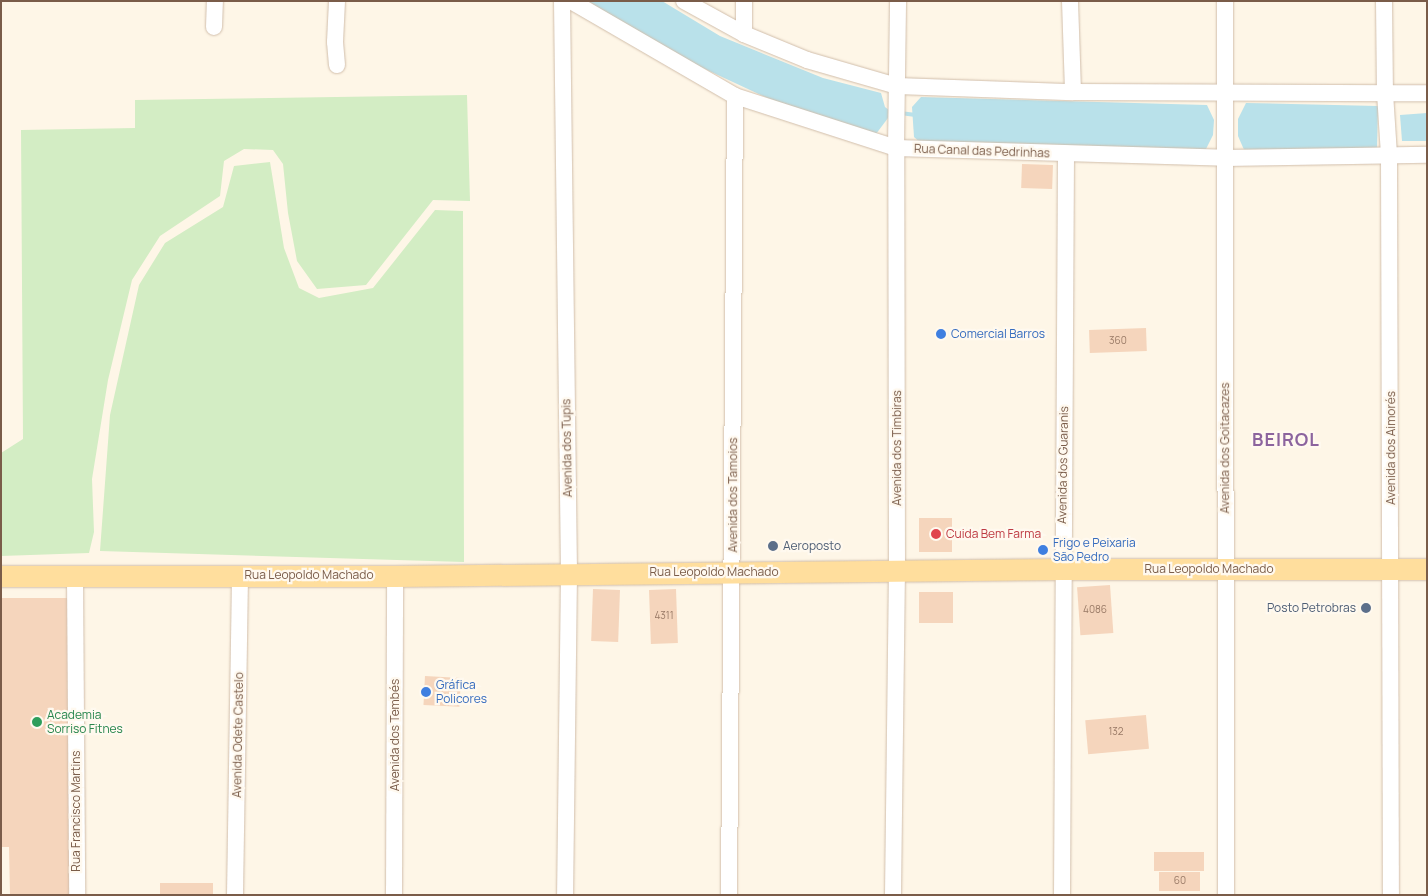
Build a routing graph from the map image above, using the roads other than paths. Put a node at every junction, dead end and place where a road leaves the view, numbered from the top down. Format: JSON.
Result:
{"nodes":[{"id":1,"x":215,"y":1,"type":"edge"},
{"id":2,"x":337,"y":1,"type":"edge"},
{"id":3,"x":562,"y":1,"type":"edge"},
{"id":4,"x":571,"y":1,"type":"edge"},
{"id":5,"x":684,"y":1,"type":"edge"},
{"id":6,"x":744,"y":1,"type":"edge"},
{"id":7,"x":898,"y":1,"type":"edge"},
{"id":8,"x":1070,"y":1,"type":"edge"},
{"id":9,"x":1225,"y":1,"type":"edge"},
{"id":10,"x":1384,"y":1,"type":"edge"},
{"id":11,"x":214,"y":28,"type":"dead end"},
{"id":12,"x":744,"y":34,"type":"junction"},
{"id":13,"x":337,"y":65,"type":"dead end"},
{"id":14,"x":897,"y":92,"type":"junction"},
{"id":15,"x":1073,"y":92,"type":"junction"},
{"id":16,"x":1427,"y":92,"type":"edge"},
{"id":17,"x":1224,"y":95,"type":"junction"},
{"id":18,"x":1385,"y":95,"type":"junction"},
{"id":19,"x":736,"y":96,"type":"junction"},
{"id":20,"x":896,"y":143,"type":"junction"},
{"id":21,"x":1389,"y":149,"type":"junction"},
{"id":22,"x":1066,"y":154,"type":"junction"},
{"id":23,"x":1225,"y":154,"type":"junction"},
{"id":24,"x":1427,"y":155,"type":"edge"},
{"id":25,"x":1062,"y":569,"type":"junction"},
{"id":26,"x":1392,"y":569,"type":"junction"},
{"id":27,"x":1427,"y":569,"type":"edge"},
{"id":28,"x":1225,"y":570,"type":"junction"},
{"id":29,"x":733,"y":572,"type":"junction"},
{"id":30,"x":897,"y":572,"type":"junction"},
{"id":31,"x":569,"y":573,"type":"junction"},
{"id":32,"x":240,"y":575,"type":"junction"},
{"id":33,"x":1,"y":576,"type":"edge"},
{"id":34,"x":75,"y":576,"type":"junction"},
{"id":35,"x":395,"y":576,"type":"junction"},
{"id":36,"x":77,"y":895,"type":"edge"},
{"id":37,"x":235,"y":895,"type":"edge"},
{"id":38,"x":394,"y":895,"type":"edge"},
{"id":39,"x":565,"y":895,"type":"edge"},
{"id":40,"x":729,"y":895,"type":"edge"},
{"id":41,"x":893,"y":895,"type":"edge"},
{"id":42,"x":1062,"y":895,"type":"edge"},
{"id":43,"x":1226,"y":895,"type":"edge"},
{"id":44,"x":1391,"y":895,"type":"edge"}],
"edges":[{"from":1,"to":11,"type":"street"},
{"from":2,"to":13,"type":"street"},
{"from":3,"to":31,"type":"street","name":"Avenida dos Tupis"},
{"from":4,"to":19,"type":"street","name":"Rua Canal das Pedrinhas"},
{"from":5,"to":12,"type":"street"},
{"from":6,"to":12,"type":"street"},
{"from":7,"to":14,"type":"street","name":"Avenida dos Timbiras"},
{"from":8,"to":15,"type":"street"},
{"from":9,"to":17,"type":"street","name":"Avenida dos Goitacazes"},
{"from":10,"to":18,"type":"street","name":"Avenida dos Aimorés"},
{"from":12,"to":14,"type":"street"},
{"from":14,"to":15,"type":"street"},
{"from":14,"to":20,"type":"street","name":"Avenida dos Timbiras"},
{"from":15,"to":17,"type":"street"},
{"from":16,"to":18,"type":"street"},
{"from":17,"to":18,"type":"street"},
{"from":17,"to":23,"type":"street","name":"Avenida dos Goitacazes"},
{"from":18,"to":21,"type":"street","name":"Avenida dos Aimorés"},
{"from":19,"to":20,"type":"street","name":"Rua Canal das Pedrinhas"},
{"from":19,"to":29,"type":"street","name":"Avenida dos Tamoios"},
{"from":20,"to":22,"type":"street","name":"Rua Canal das Pedrinhas"},
{"from":20,"to":30,"type":"street","name":"Avenida dos Timbiras"},
{"from":21,"to":23,"type":"street","name":"Rua Canal das Pedrinhas"},
{"from":21,"to":24,"type":"street","name":"Rua Canal das Pedrinhas"},
{"from":21,"to":26,"type":"street","name":"Avenida dos Aimorés"},
{"from":22,"to":23,"type":"street","name":"Rua Canal das Pedrinhas"},
{"from":22,"to":25,"type":"street","name":"Avenida dos Guaranis"},
{"from":23,"to":28,"type":"street","name":"Avenida dos Goitacazes"},
{"from":25,"to":28,"type":"main road","name":"Rua Leopoldo Machado"},
{"from":25,"to":30,"type":"main road","name":"Rua Leopoldo Machado"},
{"from":25,"to":42,"type":"street","name":"Avenida dos Guaranis"},
{"from":26,"to":27,"type":"main road","name":"Rua Leopoldo Machado"},
{"from":26,"to":28,"type":"main road","name":"Rua Leopoldo Machado"},
{"from":26,"to":44,"type":"street","name":"Avenida dos Aimorés"},
{"from":28,"to":43,"type":"street","name":"Avenida dos Goitacazes"},
{"from":29,"to":30,"type":"main road","name":"Rua Leopoldo Machado"},
{"from":29,"to":31,"type":"main road","name":"Rua Leopoldo Machado"},
{"from":29,"to":40,"type":"street","name":"Avenida dos Tamoios"},
{"from":30,"to":41,"type":"street","name":"Avenida dos Timbiras"},
{"from":31,"to":35,"type":"main road","name":"Rua Leopoldo Machado"},
{"from":31,"to":39,"type":"street","name":"Avenida dos Tupis"},
{"from":32,"to":34,"type":"main road","name":"Rua Leopoldo Machado"},
{"from":32,"to":35,"type":"main road","name":"Rua Leopoldo Machado"},
{"from":32,"to":37,"type":"street","name":"Avenida Odete Castelo"},
{"from":33,"to":34,"type":"main road","name":"Rua Leopoldo Machado"},
{"from":34,"to":36,"type":"street","name":"Rua Francisco Martins"},
{"from":35,"to":38,"type":"street","name":"Avenida dos Tembés"}]}
